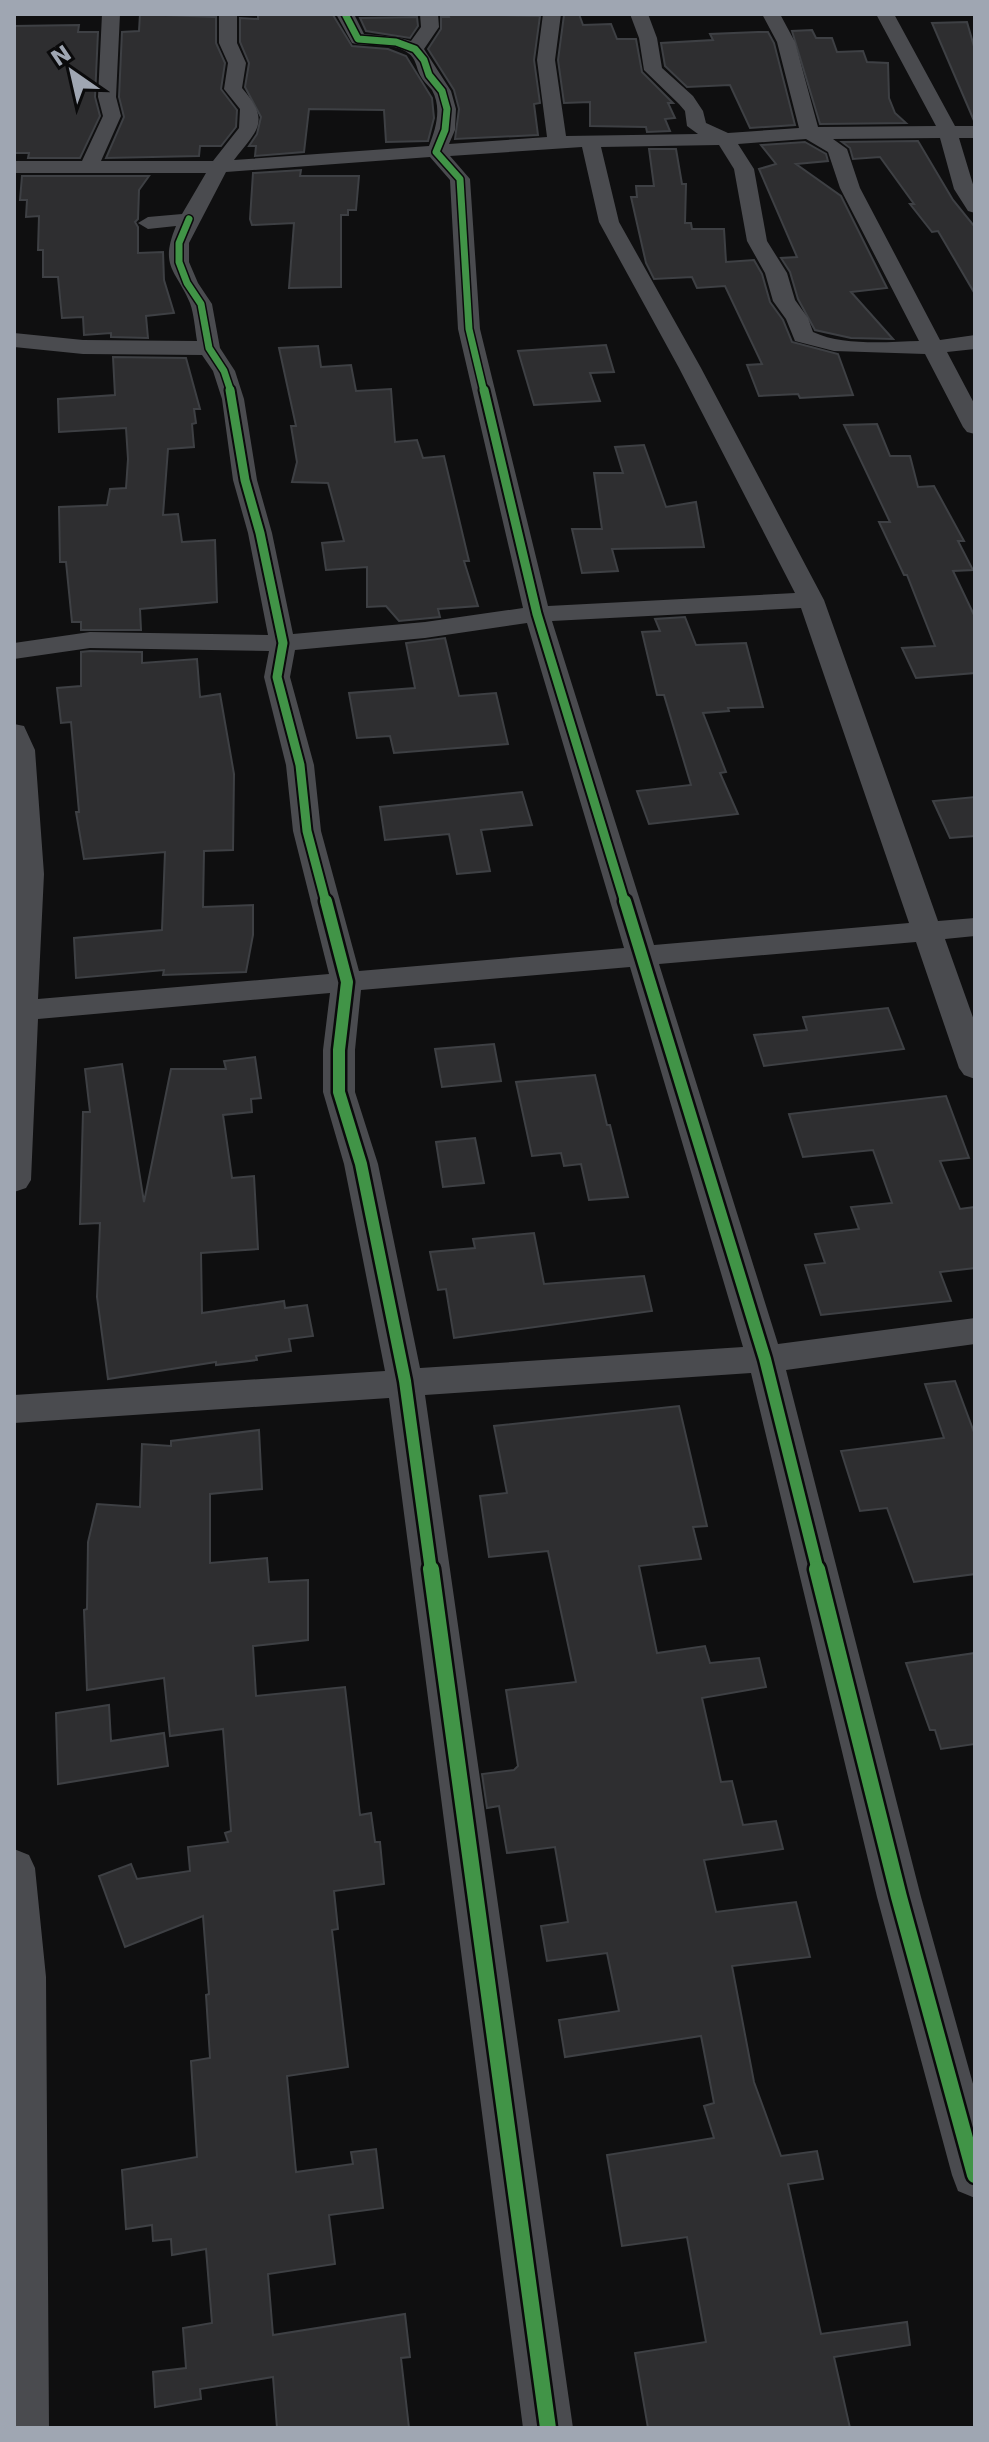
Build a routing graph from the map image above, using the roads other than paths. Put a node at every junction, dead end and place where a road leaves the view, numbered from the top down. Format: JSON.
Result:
{"nodes":[{"id":1,"x":111,"y":14,"type":"edge"},
{"id":2,"x":228,"y":14,"type":"edge"},
{"id":3,"x":345,"y":14,"type":"edge"},
{"id":4,"x":429,"y":14,"type":"edge"},
{"id":5,"x":552,"y":14,"type":"edge"},
{"id":6,"x":639,"y":14,"type":"edge"},
{"id":7,"x":771,"y":14,"type":"edge"},
{"id":8,"x":885,"y":14,"type":"edge"},
{"id":9,"x":415,"y":49,"type":"junction"},
{"id":10,"x":948,"y":132,"type":"junction"},
{"id":11,"x":975,"y":132,"type":"edge"},
{"id":12,"x":810,"y":133,"type":"junction"},
{"id":13,"x":725,"y":139,"type":"junction"},
{"id":14,"x":590,"y":141,"type":"junction"},
{"id":15,"x":557,"y":142,"type":"junction"},
{"id":16,"x":436,"y":152,"type":"junction"},
{"id":17,"x":14,"y":167,"type":"edge"},
{"id":18,"x":89,"y":167,"type":"junction"},
{"id":19,"x":219,"y":167,"type":"junction"},
{"id":20,"x":975,"y":207,"type":"edge"},
{"id":21,"x":189,"y":219,"type":"junction"},
{"id":22,"x":148,"y":223,"type":"dead end"},
{"id":23,"x":14,"y":340,"type":"edge"},
{"id":24,"x":975,"y":342,"type":"edge"},
{"id":25,"x":209,"y":348,"type":"junction"},
{"id":26,"x":934,"y":348,"type":"junction"},
{"id":27,"x":975,"y":427,"type":"edge"},
{"id":28,"x":811,"y":600,"type":"junction"},
{"id":29,"x":537,"y":614,"type":"junction"},
{"id":30,"x":283,"y":643,"type":"junction"},
{"id":31,"x":14,"y":651,"type":"edge"},
{"id":32,"x":14,"y":732,"type":"edge"},
{"id":33,"x":975,"y":927,"type":"edge"},
{"id":34,"x":927,"y":932,"type":"junction"},
{"id":35,"x":640,"y":957,"type":"junction"},
{"id":36,"x":347,"y":982,"type":"junction"},
{"id":37,"x":18,"y":1011,"type":"edge"},
{"id":38,"x":975,"y":1068,"type":"edge"},
{"id":39,"x":14,"y":1180,"type":"edge"},
{"id":40,"x":975,"y":1331,"type":"edge"},
{"id":41,"x":765,"y":1359,"type":"junction"},
{"id":42,"x":405,"y":1381,"type":"junction"},
{"id":43,"x":14,"y":1409,"type":"edge"},
{"id":44,"x":14,"y":1868,"type":"edge"},
{"id":45,"x":975,"y":2175,"type":"edge"},
{"id":46,"x":24,"y":2428,"type":"edge"},
{"id":47,"x":548,"y":2428,"type":"edge"}],
"edges":[{"from":1,"to":18,"type":"street"},
{"from":2,"to":19,"type":"street"},
{"from":3,"to":9,"type":"street"},
{"from":4,"to":9,"type":"street"},
{"from":5,"to":15,"type":"street"},
{"from":6,"to":13,"type":"street"},
{"from":7,"to":12,"type":"street"},
{"from":8,"to":10,"type":"street"},
{"from":9,"to":16,"type":"street"},
{"from":10,"to":11,"type":"street"},
{"from":10,"to":12,"type":"street"},
{"from":10,"to":20,"type":"street"},
{"from":12,"to":13,"type":"street"},
{"from":12,"to":26,"type":"street"},
{"from":13,"to":14,"type":"street"},
{"from":13,"to":26,"type":"street"},
{"from":14,"to":15,"type":"street"},
{"from":14,"to":28,"type":"street"},
{"from":15,"to":16,"type":"street"},
{"from":16,"to":19,"type":"street"},
{"from":16,"to":29,"type":"street"},
{"from":17,"to":18,"type":"street"},
{"from":18,"to":19,"type":"street"},
{"from":19,"to":21,"type":"street"},
{"from":21,"to":22,"type":"street"},
{"from":21,"to":25,"type":"street"},
{"from":23,"to":25,"type":"street"},
{"from":24,"to":26,"type":"street"},
{"from":25,"to":30,"type":"street"},
{"from":26,"to":27,"type":"street"},
{"from":28,"to":29,"type":"street"},
{"from":28,"to":34,"type":"street"},
{"from":29,"to":30,"type":"street"},
{"from":29,"to":35,"type":"street"},
{"from":30,"to":31,"type":"street"},
{"from":30,"to":36,"type":"street"},
{"from":32,"to":37,"type":"street"},
{"from":33,"to":34,"type":"street"},
{"from":34,"to":35,"type":"street"},
{"from":34,"to":38,"type":"street"},
{"from":35,"to":36,"type":"street"},
{"from":35,"to":41,"type":"street"},
{"from":36,"to":37,"type":"street"},
{"from":36,"to":42,"type":"street"},
{"from":37,"to":39,"type":"street"},
{"from":40,"to":41,"type":"street"},
{"from":41,"to":42,"type":"street"},
{"from":41,"to":45,"type":"street"},
{"from":42,"to":43,"type":"street"},
{"from":42,"to":47,"type":"street"},
{"from":44,"to":46,"type":"street"}]}
